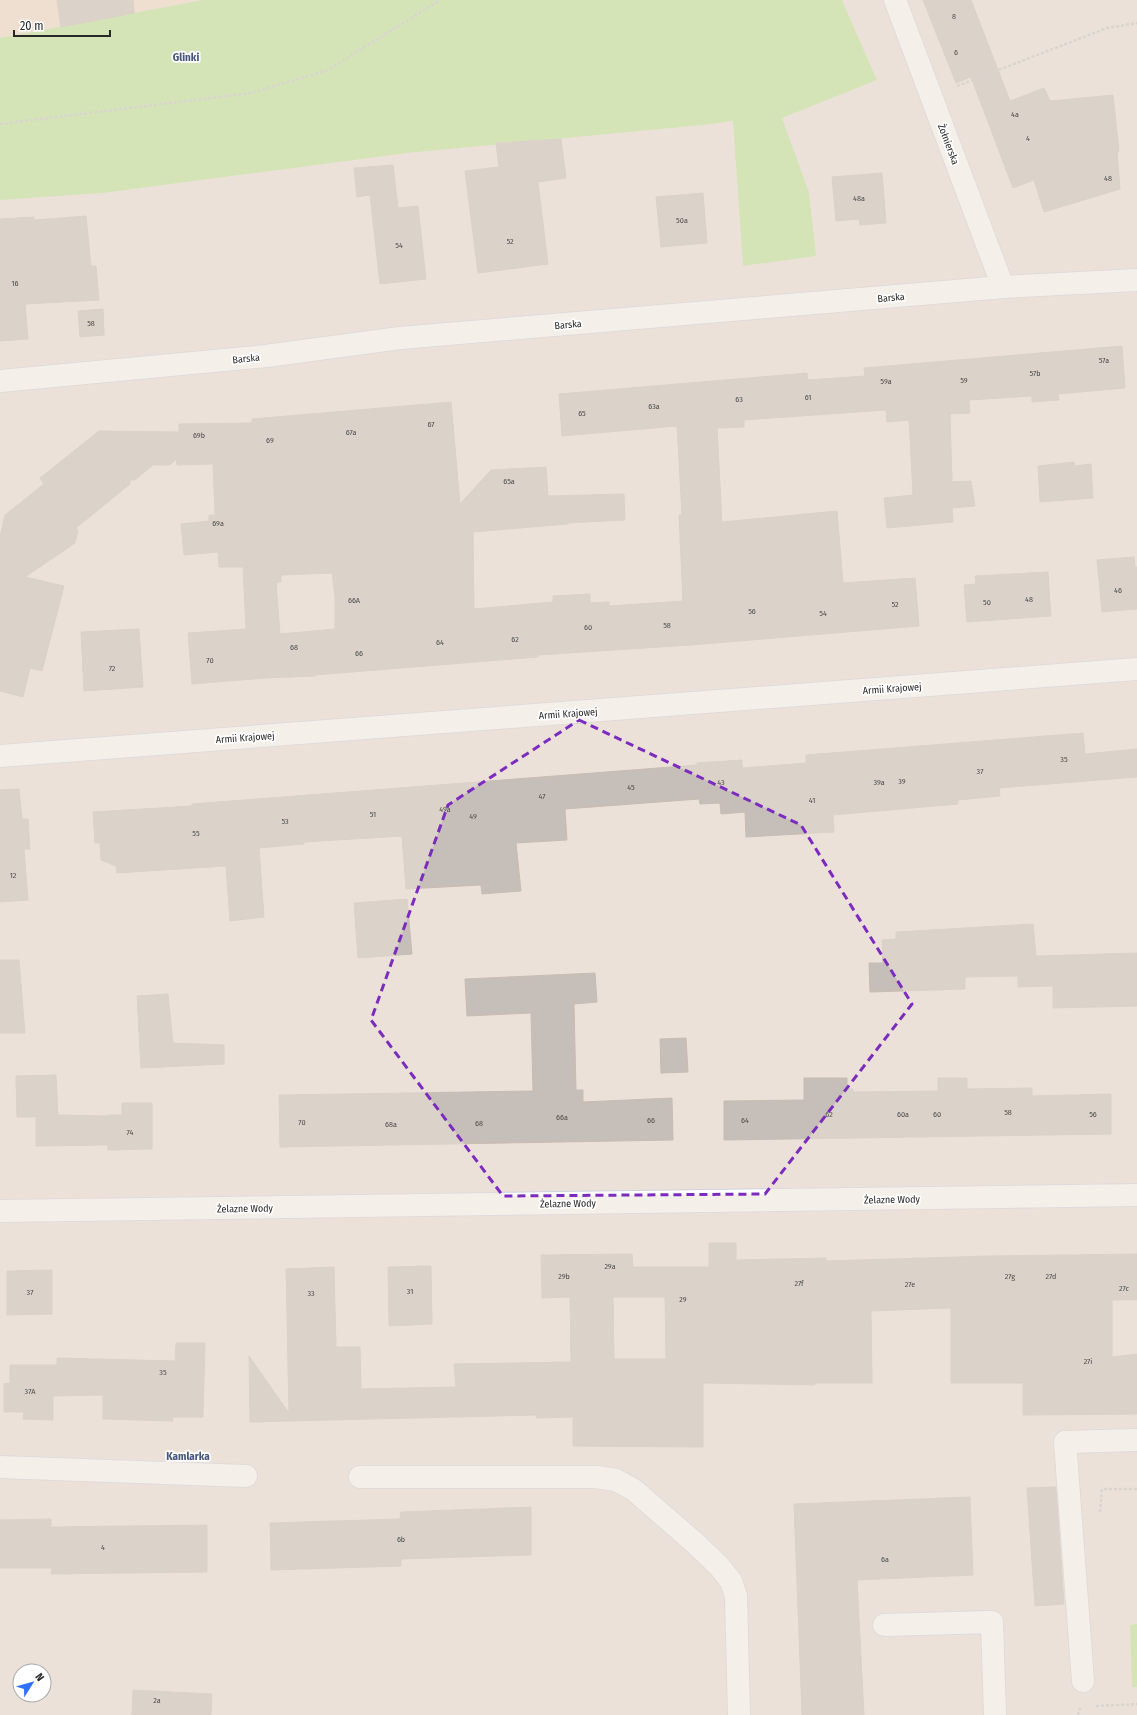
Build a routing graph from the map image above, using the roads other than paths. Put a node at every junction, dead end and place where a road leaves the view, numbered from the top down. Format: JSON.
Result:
{"nodes":[{"id":1,"x":895,"y":0,"type":"edge"},
{"id":2,"x":1137,"y":280,"type":"edge"},
{"id":3,"x":1003,"y":287,"type":"junction"},
{"id":4,"x":0,"y":381,"type":"edge"},
{"id":5,"x":1137,"y":669,"type":"edge"},
{"id":6,"x":0,"y":756,"type":"edge"},
{"id":7,"x":1137,"y":1195,"type":"edge"},
{"id":8,"x":0,"y":1211,"type":"edge"},
{"id":9,"x":1137,"y":1440,"type":"edge"},
{"id":10,"x":0,"y":1467,"type":"edge"},
{"id":11,"x":246,"y":1476,"type":"dead end"},
{"id":12,"x":360,"y":1478,"type":"dead end"},
{"id":13,"x":884,"y":1625,"type":"dead end"},
{"id":14,"x":1084,"y":1681,"type":"dead end"},
{"id":15,"x":739,"y":1715,"type":"edge"},
{"id":16,"x":994,"y":1715,"type":"edge"}],
"edges":[{"from":1,"to":3,"type":"street","name":"Żołnierska"},
{"from":2,"to":3,"type":"street","name":"Barska"},
{"from":3,"to":4,"type":"street","name":"Barska"},
{"from":5,"to":6,"type":"street","name":"Armii Krajowej"},
{"from":7,"to":8,"type":"street","name":"Żelazne Wody"},
{"from":9,"to":14,"type":"street"},
{"from":10,"to":11,"type":"street"},
{"from":12,"to":15,"type":"street"},
{"from":13,"to":16,"type":"street"}]}
